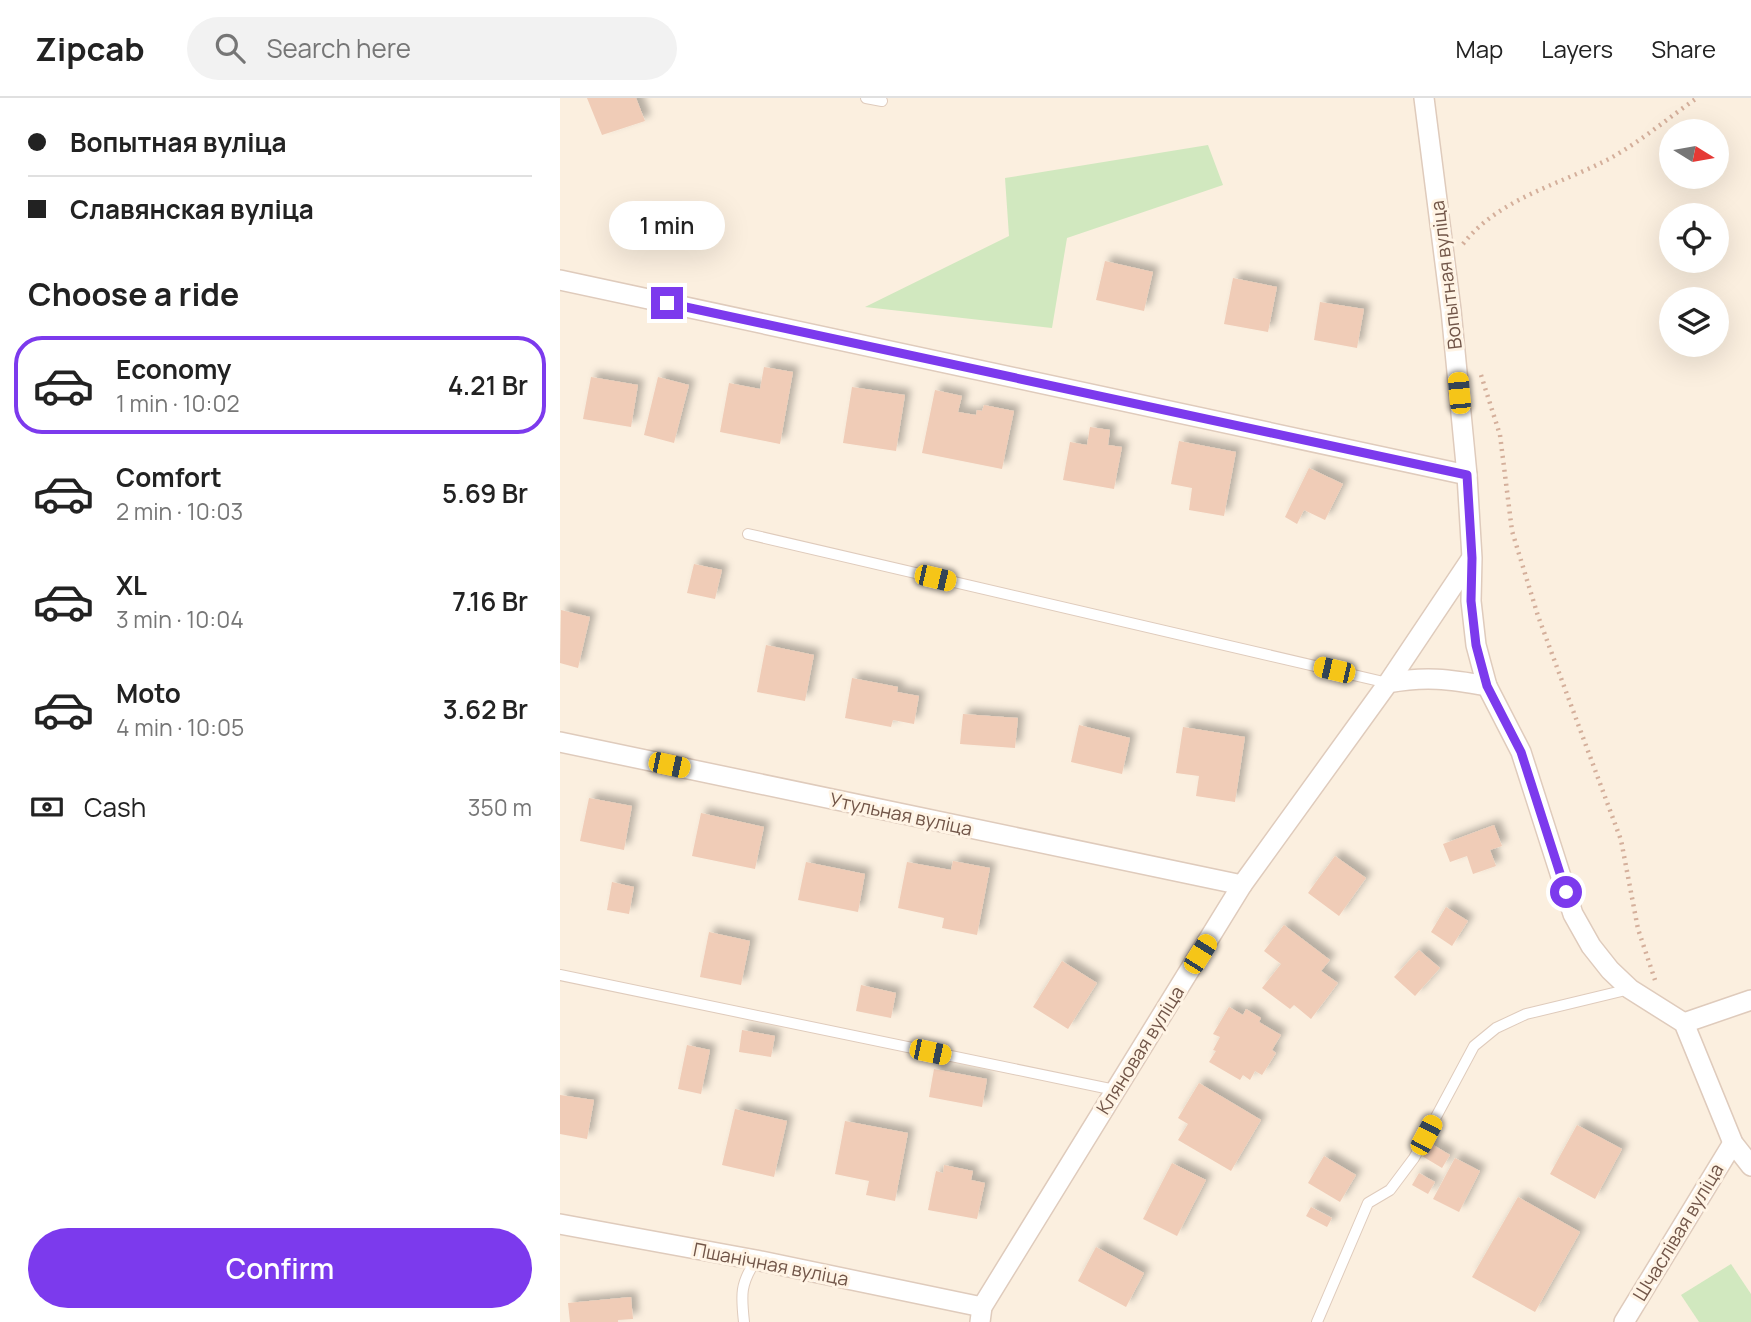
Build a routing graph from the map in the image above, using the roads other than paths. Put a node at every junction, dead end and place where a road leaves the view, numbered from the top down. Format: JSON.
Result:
{"nodes":[{"id":1,"x":866,"y":98,"type":"edge"},
{"id":2,"x":1424,"y":98,"type":"edge"},
{"id":3,"x":882,"y":101,"type":"dead end"},
{"id":4,"x":560,"y":279,"type":"edge"},
{"id":5,"x":1467,"y":475,"type":"junction"},
{"id":6,"x":748,"y":534,"type":"dead end"},
{"id":7,"x":1472,"y":558,"type":"junction"},
{"id":8,"x":1388,"y":683,"type":"junction"},
{"id":9,"x":1487,"y":686,"type":"junction"},
{"id":10,"x":560,"y":742,"type":"edge"},
{"id":11,"x":1242,"y":886,"type":"junction"},
{"id":12,"x":560,"y":975,"type":"edge"},
{"id":13,"x":1630,"y":989,"type":"junction"},
{"id":14,"x":1751,"y":1000,"type":"edge"},
{"id":15,"x":1684,"y":1023,"type":"junction"},
{"id":16,"x":1115,"y":1090,"type":"junction"},
{"id":17,"x":1732,"y":1143,"type":"junction"},
{"id":18,"x":1751,"y":1166,"type":"edge"},
{"id":19,"x":560,"y":1224,"type":"edge"},
{"id":20,"x":756,"y":1260,"type":"junction"},
{"id":21,"x":981,"y":1314,"type":"edge"},
{"id":22,"x":744,"y":1322,"type":"edge"},
{"id":23,"x":1317,"y":1322,"type":"edge"},
{"id":24,"x":1624,"y":1322,"type":"edge"}],
"edges":[{"from":1,"to":3,"type":"lane"},
{"from":2,"to":5,"type":"street","name":"Вопытная вуліца"},
{"from":4,"to":5,"type":"street"},
{"from":5,"to":7,"type":"street","name":"Вопытная вуліца"},
{"from":6,"to":8,"type":"lane"},
{"from":7,"to":8,"type":"street","name":"Кляновая вуліца"},
{"from":7,"to":9,"type":"street","name":"Вопытная вуліца"},
{"from":8,"to":9,"type":"street"},
{"from":8,"to":11,"type":"street","name":"Кляновая вуліца"},
{"from":9,"to":13,"type":"street","name":"Вопытная вуліца"},
{"from":10,"to":11,"type":"street","name":"Утульная вуліца"},
{"from":11,"to":16,"type":"street","name":"Кляновая вуліца"},
{"from":12,"to":16,"type":"lane"},
{"from":13,"to":15,"type":"street","name":"Вопытная вуліца"},
{"from":13,"to":23,"type":"lane"},
{"from":14,"to":15,"type":"street"},
{"from":15,"to":17,"type":"street"},
{"from":16,"to":21,"type":"street","name":"Кляновая вуліца"},
{"from":17,"to":18,"type":"street"},
{"from":17,"to":24,"type":"street","name":"Шчаслівая вуліца"},
{"from":19,"to":20,"type":"street","name":"Пшанічная вуліца"},
{"from":20,"to":21,"type":"street","name":"Пшанічная вуліца"},
{"from":20,"to":22,"type":"lane"}]}
